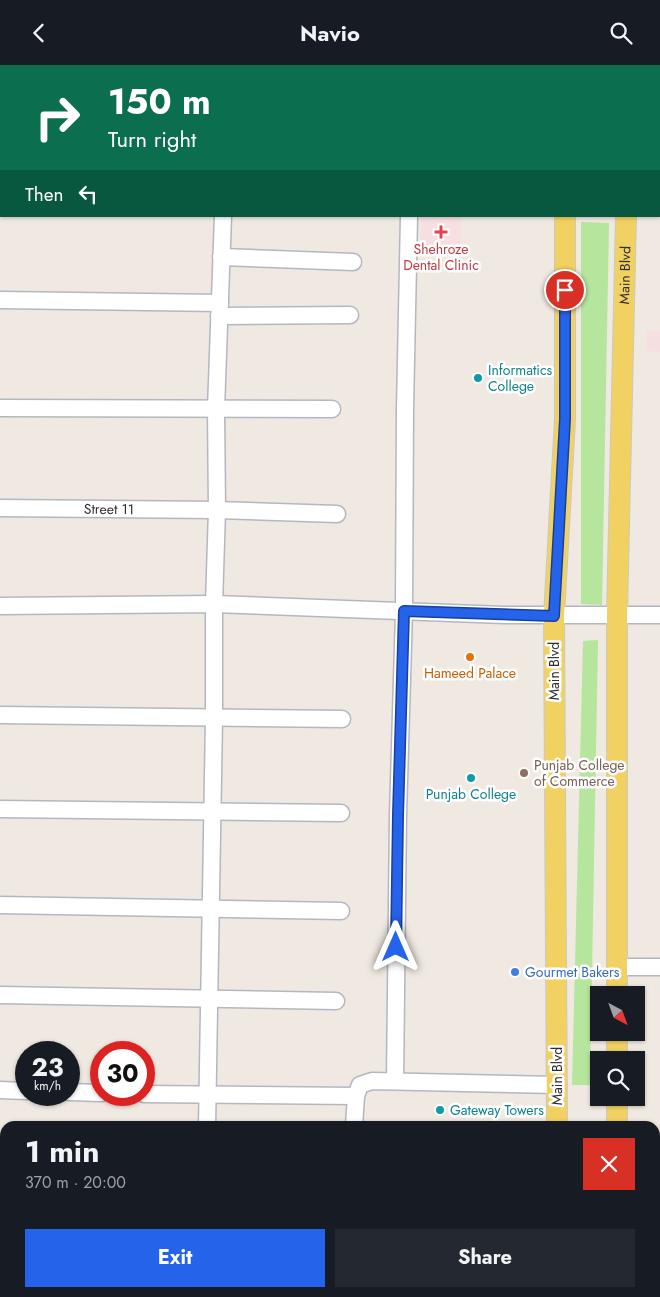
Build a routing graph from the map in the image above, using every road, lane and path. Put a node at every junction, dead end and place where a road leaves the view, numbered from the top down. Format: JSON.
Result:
{"nodes":[{"id":1,"x":223,"y":217,"type":"edge"},
{"id":2,"x":410,"y":217,"type":"edge"},
{"id":3,"x":565,"y":217,"type":"edge"},
{"id":4,"x":626,"y":217,"type":"edge"},
{"id":5,"x":221,"y":257,"type":"junction"},
{"id":6,"x":353,"y":262,"type":"dead end"},
{"id":7,"x":0,"y":299,"type":"edge"},
{"id":8,"x":220,"y":310,"type":"junction"},
{"id":9,"x":350,"y":315,"type":"dead end"},
{"id":10,"x":0,"y":408,"type":"edge"},
{"id":11,"x":216,"y":409,"type":"junction"},
{"id":12,"x":332,"y":409,"type":"dead end"},
{"id":13,"x":0,"y":508,"type":"edge"},
{"id":14,"x":217,"y":510,"type":"junction"},
{"id":15,"x":337,"y":514,"type":"dead end"},
{"id":16,"x":214,"y":604,"type":"junction"},
{"id":17,"x":0,"y":606,"type":"edge"},
{"id":18,"x":404,"y":611,"type":"junction"},
{"id":19,"x":617,"y":615,"type":"junction"},
{"id":20,"x":660,"y":615,"type":"edge"},
{"id":21,"x":554,"y":616,"type":"junction"},
{"id":22,"x":0,"y":715,"type":"edge"},
{"id":23,"x":214,"y":718,"type":"junction"},
{"id":24,"x":342,"y":719,"type":"dead end"},
{"id":25,"x":0,"y":809,"type":"edge"},
{"id":26,"x":212,"y":811,"type":"junction"},
{"id":27,"x":341,"y":813,"type":"dead end"},
{"id":28,"x":0,"y":905,"type":"edge"},
{"id":29,"x":210,"y":908,"type":"junction"},
{"id":30,"x":341,"y":911,"type":"dead end"},
{"id":31,"x":618,"y":967,"type":"junction"},
{"id":32,"x":660,"y":967,"type":"edge"},
{"id":33,"x":617,"y":986,"type":"edge"},
{"id":34,"x":0,"y":995,"type":"edge"},
{"id":35,"x":208,"y":999,"type":"junction"},
{"id":36,"x":336,"y":1001,"type":"dead end"},
{"id":37,"x":396,"y":1081,"type":"junction"},
{"id":38,"x":558,"y":1085,"type":"junction"},
{"id":39,"x":0,"y":1090,"type":"edge"},
{"id":40,"x":15,"y":1091,"type":"edge"},
{"id":41,"x":155,"y":1093,"type":"edge"},
{"id":42,"x":207,"y":1095,"type":"junction"},
{"id":43,"x":356,"y":1096,"type":"junction"},
{"id":44,"x":617,"y":1106,"type":"edge"},
{"id":45,"x":207,"y":1121,"type":"edge"},
{"id":46,"x":354,"y":1121,"type":"edge"},
{"id":47,"x":557,"y":1121,"type":"edge"},
{"id":48,"x":617,"y":1121,"type":"edge"}],
"edges":[{"from":1,"to":5,"type":"street"},
{"from":2,"to":18,"type":"street"},
{"from":3,"to":21,"type":"main road","name":"Main Blvd"},
{"from":4,"to":19,"type":"main road","name":"Main Blvd"},
{"from":5,"to":6,"type":"street"},
{"from":5,"to":8,"type":"street"},
{"from":7,"to":8,"type":"street"},
{"from":8,"to":9,"type":"street"},
{"from":8,"to":11,"type":"street"},
{"from":10,"to":11,"type":"street"},
{"from":11,"to":12,"type":"street"},
{"from":11,"to":14,"type":"street"},
{"from":13,"to":14,"type":"street","name":"Street 11"},
{"from":14,"to":15,"type":"street","name":"Street 11"},
{"from":14,"to":16,"type":"street"},
{"from":16,"to":17,"type":"street"},
{"from":16,"to":18,"type":"street"},
{"from":16,"to":23,"type":"street"},
{"from":18,"to":21,"type":"street"},
{"from":18,"to":37,"type":"street"},
{"from":19,"to":20,"type":"street"},
{"from":19,"to":21,"type":"street"},
{"from":19,"to":31,"type":"main road","name":"Main Blvd"},
{"from":21,"to":38,"type":"main road","name":"Main Blvd"},
{"from":22,"to":23,"type":"street"},
{"from":23,"to":24,"type":"street"},
{"from":23,"to":26,"type":"street"},
{"from":25,"to":26,"type":"street"},
{"from":26,"to":27,"type":"street"},
{"from":26,"to":29,"type":"street"},
{"from":28,"to":29,"type":"street"},
{"from":29,"to":30,"type":"street"},
{"from":29,"to":35,"type":"street"},
{"from":31,"to":32,"type":"street"},
{"from":31,"to":33,"type":"main road","name":"Main Blvd"},
{"from":34,"to":35,"type":"street"},
{"from":35,"to":36,"type":"street"},
{"from":35,"to":42,"type":"street"},
{"from":37,"to":38,"type":"street"},
{"from":37,"to":43,"type":"street"},
{"from":38,"to":47,"type":"main road","name":"Main Blvd"},
{"from":39,"to":40,"type":"street"},
{"from":41,"to":42,"type":"street"},
{"from":42,"to":43,"type":"street"},
{"from":42,"to":45,"type":"street"},
{"from":43,"to":46,"type":"street"},
{"from":44,"to":48,"type":"main road"}]}
